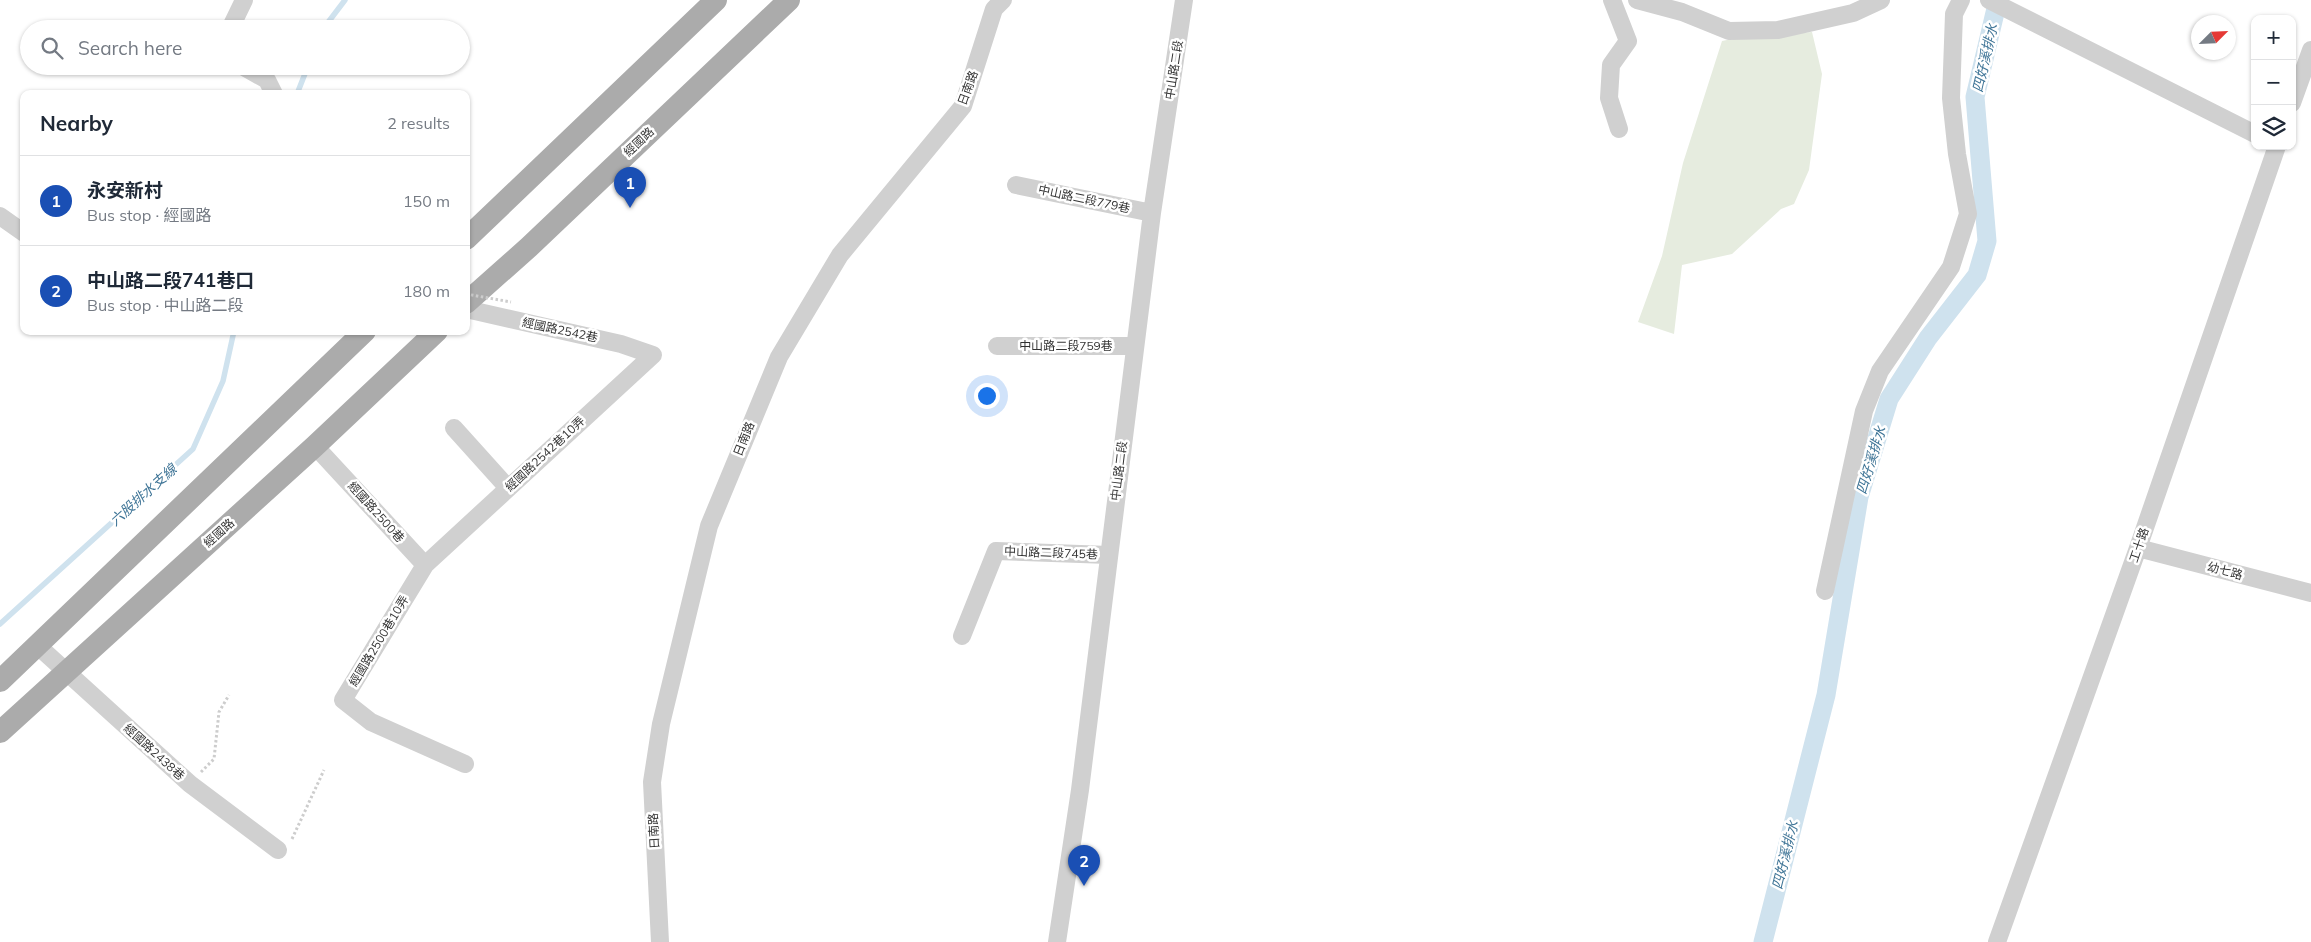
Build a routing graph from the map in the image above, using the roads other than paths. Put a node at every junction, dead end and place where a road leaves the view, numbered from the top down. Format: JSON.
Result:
{"nodes":[{"id":1,"x":244,"y":0,"type":"edge"},
{"id":2,"x":716,"y":0,"type":"edge"},
{"id":3,"x":789,"y":0,"type":"edge"},
{"id":4,"x":1003,"y":0,"type":"edge"},
{"id":5,"x":1184,"y":0,"type":"edge"},
{"id":6,"x":1612,"y":0,"type":"edge"},
{"id":7,"x":1636,"y":0,"type":"edge"},
{"id":8,"x":1881,"y":0,"type":"edge"},
{"id":9,"x":1960,"y":0,"type":"edge"},
{"id":10,"x":1989,"y":0,"type":"edge"},
{"id":11,"x":1682,"y":6,"type":"edge"},
{"id":12,"x":234,"y":20,"type":"edge"},
{"id":13,"x":2311,"y":50,"type":"edge"},
{"id":14,"x":258,"y":75,"type":"edge"},
{"id":15,"x":272,"y":90,"type":"edge"},
{"id":16,"x":2296,"y":92,"type":"edge"},
{"id":17,"x":1619,"y":129,"type":"dead end"},
{"id":18,"x":2251,"y":132,"type":"edge"},
{"id":19,"x":2276,"y":150,"type":"edge"},
{"id":20,"x":1016,"y":185,"type":"dead end"},
{"id":21,"x":1152,"y":214,"type":"junction"},
{"id":22,"x":0,"y":216,"type":"edge"},
{"id":23,"x":20,"y":229,"type":"edge"},
{"id":24,"x":470,"y":235,"type":"edge"},
{"id":25,"x":470,"y":300,"type":"edge"},
{"id":26,"x":470,"y":310,"type":"edge"},
{"id":27,"x":361,"y":335,"type":"edge"},
{"id":28,"x":433,"y":335,"type":"edge"},
{"id":29,"x":997,"y":346,"type":"dead end"},
{"id":30,"x":1135,"y":346,"type":"junction"},
{"id":31,"x":653,"y":355,"type":"joint"},
{"id":32,"x":454,"y":428,"type":"dead end"},
{"id":33,"x":316,"y":446,"type":"junction"},
{"id":34,"x":508,"y":488,"type":"junction"},
{"id":35,"x":2138,"y":548,"type":"junction"},
{"id":36,"x":1108,"y":555,"type":"junction"},
{"id":37,"x":431,"y":559,"type":"junction"},
{"id":38,"x":1825,"y":591,"type":"dead end"},
{"id":39,"x":2311,"y":593,"type":"edge"},
{"id":40,"x":962,"y":636,"type":"dead end"},
{"id":41,"x":38,"y":646,"type":"junction"},
{"id":42,"x":66,"y":673,"type":"junction"},
{"id":43,"x":0,"y":681,"type":"edge"},
{"id":44,"x":0,"y":732,"type":"edge"},
{"id":45,"x":465,"y":764,"type":"dead end"},
{"id":46,"x":278,"y":850,"type":"road end"},
{"id":47,"x":660,"y":942,"type":"edge"},
{"id":48,"x":1057,"y":942,"type":"edge"},
{"id":49,"x":1997,"y":942,"type":"edge"}],
"edges":[{"from":1,"to":12,"type":"street"},
{"from":2,"to":24,"type":"main road"},
{"from":3,"to":25,"type":"main road","name":"經國路"},
{"from":4,"to":47,"type":"street","name":"日南路"},
{"from":5,"to":21,"type":"street","name":"中山路二段"},
{"from":6,"to":17,"type":"street"},
{"from":7,"to":11,"type":"street"},
{"from":8,"to":11,"type":"street"},
{"from":9,"to":38,"type":"street"},
{"from":10,"to":18,"type":"street"},
{"from":13,"to":16,"type":"street"},
{"from":14,"to":15,"type":"street"},
{"from":19,"to":35,"type":"street","name":"工十路"},
{"from":20,"to":21,"type":"street","name":"中山路二段779巷"},
{"from":21,"to":30,"type":"street","name":"中山路二段"},
{"from":22,"to":23,"type":"street"},
{"from":26,"to":31,"type":"street","name":"經國路2542巷"},
{"from":27,"to":41,"type":"main road"},
{"from":28,"to":33,"type":"main road","name":"經國路"},
{"from":29,"to":30,"type":"street","name":"中山路二段759巷"},
{"from":30,"to":36,"type":"street","name":"中山路二段"},
{"from":31,"to":34,"type":"street","name":"經國路2542巷10弄"},
{"from":32,"to":34,"type":"street"},
{"from":33,"to":37,"type":"street","name":"經國路2500巷"},
{"from":33,"to":42,"type":"main road","name":"經國路"},
{"from":34,"to":37,"type":"street","name":"經國路2542巷10弄"},
{"from":35,"to":39,"type":"street","name":"幼七路"},
{"from":35,"to":49,"type":"street","name":"工十路"},
{"from":36,"to":40,"type":"street","name":"中山路二段745巷"},
{"from":36,"to":48,"type":"street","name":"中山路二段"},
{"from":37,"to":45,"type":"street","name":"經國路2500巷10弄"},
{"from":41,"to":42,"type":"street","name":"經國路2438巷"},
{"from":41,"to":43,"type":"main road"},
{"from":42,"to":44,"type":"main road","name":"經國路"},
{"from":42,"to":46,"type":"street","name":"經國路2438巷"}]}
